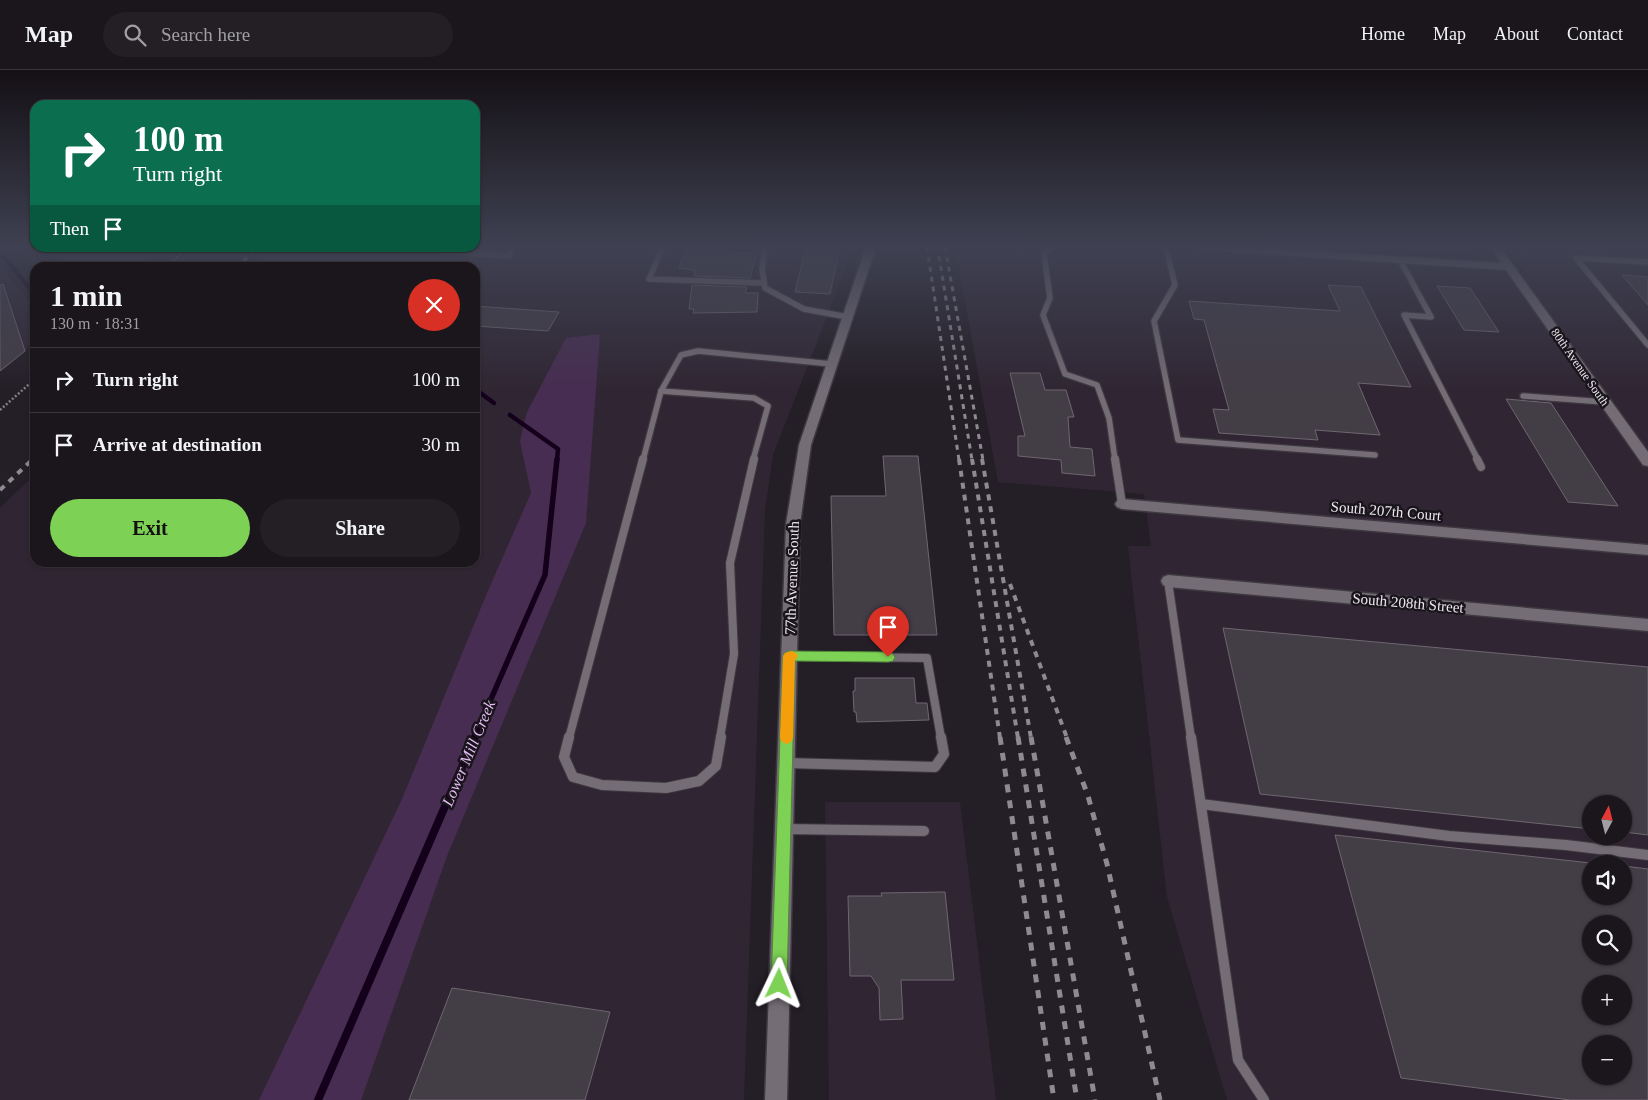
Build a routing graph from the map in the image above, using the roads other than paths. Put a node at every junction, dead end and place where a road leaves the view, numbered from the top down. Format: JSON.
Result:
{"nodes":[{"id":1,"x":775,"y":295,"type":"edge"},
{"id":2,"x":855,"y":295,"type":"edge"},
{"id":3,"x":1050,"y":295,"type":"edge"},
{"id":4,"x":1170,"y":295,"type":"edge"},
{"id":5,"x":1418,"y":295,"type":"edge"},
{"id":6,"x":1529,"y":295,"type":"edge"},
{"id":7,"x":1607,"y":295,"type":"edge"},
{"id":8,"x":848,"y":317,"type":"junction"},
{"id":9,"x":1648,"y":345,"type":"edge"},
{"id":10,"x":832,"y":364,"type":"junction"},
{"id":11,"x":660,"y":392,"type":"junction"},
{"id":12,"x":1522,"y":396,"type":"dead end"},
{"id":13,"x":1604,"y":402,"type":"junction"},
{"id":14,"x":1375,"y":455,"type":"dead end"},
{"id":15,"x":1648,"y":462,"type":"edge"},
{"id":16,"x":1481,"y":468,"type":"dead end"},
{"id":17,"x":1122,"y":504,"type":"joint"},
{"id":18,"x":1648,"y":550,"type":"edge"},
{"id":19,"x":1168,"y":581,"type":"joint"},
{"id":20,"x":1648,"y":625,"type":"edge"},
{"id":21,"x":789,"y":656,"type":"junction"},
{"id":22,"x":786,"y":763,"type":"junction"},
{"id":23,"x":1201,"y":804,"type":"junction"},
{"id":24,"x":784,"y":828,"type":"junction"},
{"id":25,"x":924,"y":831,"type":"dead end"},
{"id":26,"x":1648,"y":855,"type":"edge"},
{"id":27,"x":776,"y":1100,"type":"edge"},
{"id":28,"x":1264,"y":1100,"type":"edge"}],
"edges":[{"from":1,"to":8,"type":"lane"},
{"from":2,"to":8,"type":"street","name":"77th Avenue South"},
{"from":3,"to":17,"type":"lane"},
{"from":4,"to":14,"type":"lane"},
{"from":5,"to":16,"type":"lane"},
{"from":6,"to":13,"type":"street","name":"80th Avenue South"},
{"from":7,"to":9,"type":"lane"},
{"from":8,"to":10,"type":"street","name":"77th Avenue South"},
{"from":10,"to":11,"type":"lane"},
{"from":10,"to":21,"type":"street","name":"77th Avenue South"},
{"from":11,"to":11,"type":"lane"},
{"from":12,"to":13,"type":"lane"},
{"from":13,"to":15,"type":"street","name":"80th Avenue South"},
{"from":17,"to":18,"type":"street","name":"South 207th Court"},
{"from":19,"to":20,"type":"street","name":"South 208th Street"},
{"from":19,"to":23,"type":"lane"},
{"from":21,"to":22,"type":"street","name":"77th Avenue South"},
{"from":21,"to":22,"type":"lane"},
{"from":22,"to":24,"type":"street","name":"77th Avenue South"},
{"from":23,"to":26,"type":"lane"},
{"from":23,"to":28,"type":"lane"},
{"from":24,"to":25,"type":"lane"},
{"from":24,"to":27,"type":"street","name":"77th Avenue South"}]}
